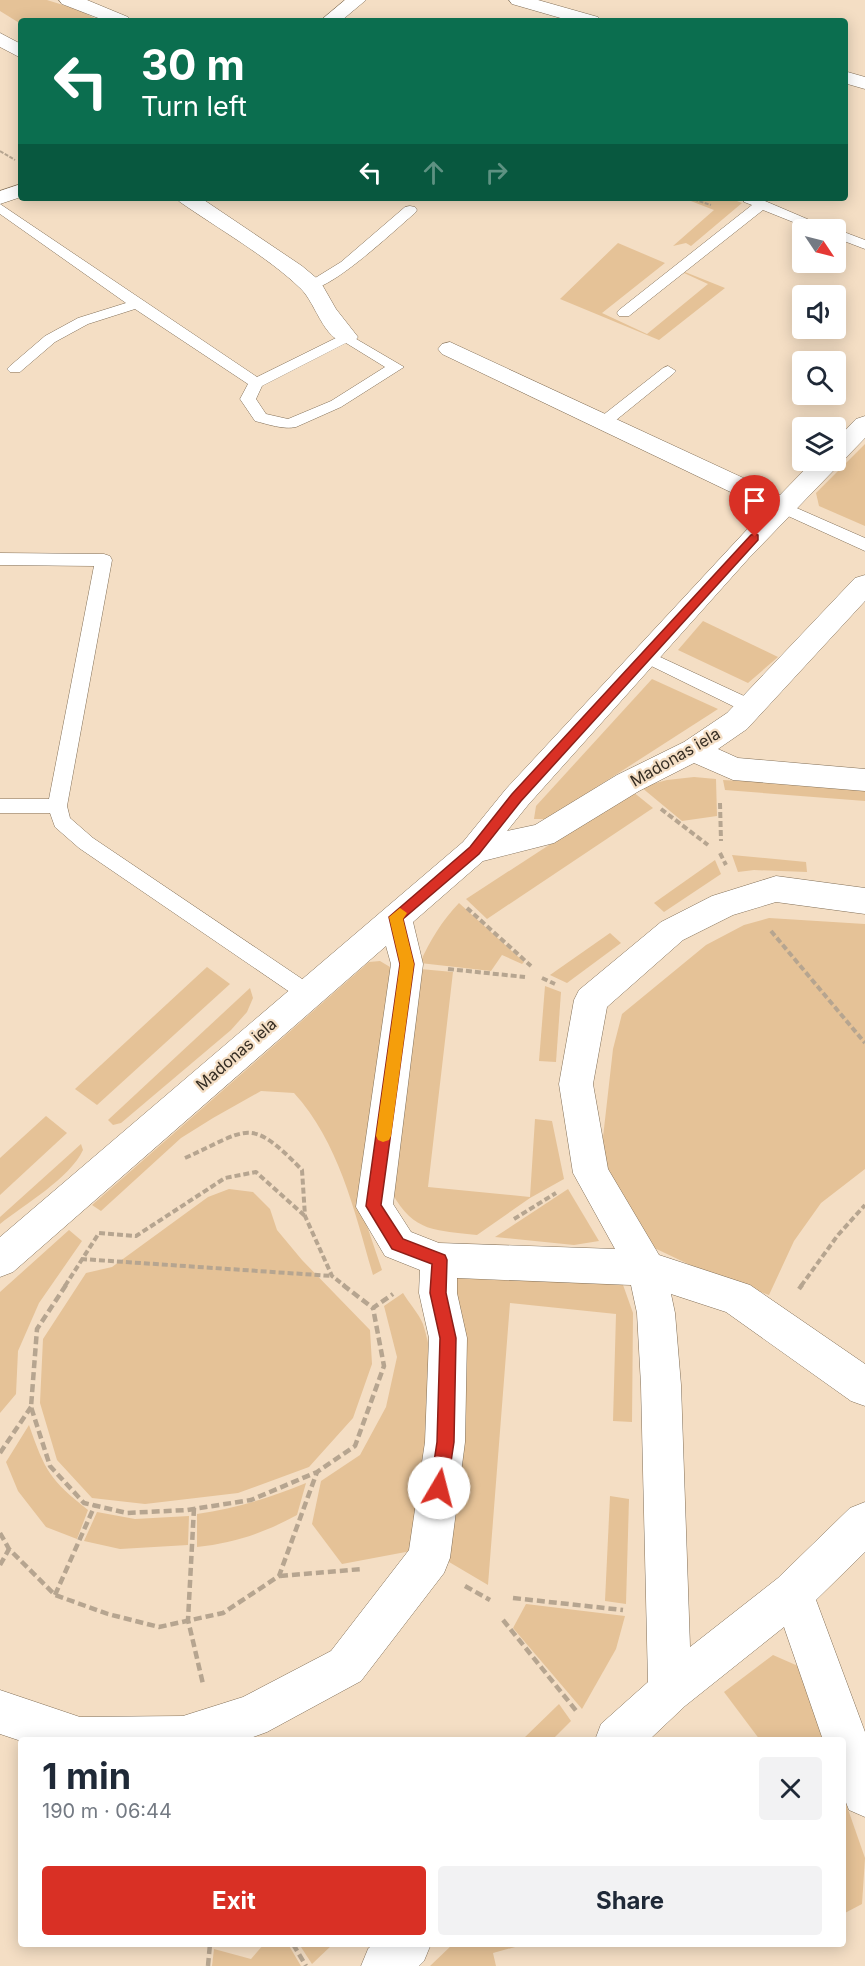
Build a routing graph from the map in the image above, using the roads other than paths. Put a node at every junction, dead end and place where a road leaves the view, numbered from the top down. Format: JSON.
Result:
{"nodes":[{"id":1,"x":68,"y":0,"type":"edge"},
{"id":2,"x":357,"y":0,"type":"edge"},
{"id":3,"x":518,"y":0,"type":"edge"},
{"id":4,"x":115,"y":18,"type":"edge"},
{"id":5,"x":333,"y":18,"type":"edge"},
{"id":6,"x":581,"y":18,"type":"edge"},
{"id":7,"x":0,"y":39,"type":"edge"},
{"id":8,"x":18,"y":50,"type":"edge"},
{"id":9,"x":848,"y":78,"type":"edge"},
{"id":10,"x":865,"y":83,"type":"edge"},
{"id":11,"x":18,"y":190,"type":"edge"},
{"id":12,"x":0,"y":198,"type":"edge"},
{"id":13,"x":191,"y":201,"type":"edge"},
{"id":14,"x":754,"y":201,"type":"edge"},
{"id":15,"x":762,"y":204,"type":"junction"},
{"id":16,"x":0,"y":208,"type":"edge"},
{"id":17,"x":410,"y":210,"type":"dead end"},
{"id":18,"x":799,"y":219,"type":"edge"},
{"id":19,"x":846,"y":237,"type":"edge"},
{"id":20,"x":865,"y":245,"type":"edge"},
{"id":21,"x":312,"y":286,"type":"junction"},
{"id":22,"x":137,"y":304,"type":"junction"},
{"id":23,"x":624,"y":313,"type":"dead end"},
{"id":24,"x":346,"y":337,"type":"junction"},
{"id":25,"x":450,"y":349,"type":"dead end"},
{"id":26,"x":15,"y":369,"type":"dead end"},
{"id":27,"x":668,"y":371,"type":"dead end"},
{"id":28,"x":256,"y":383,"type":"junction"},
{"id":29,"x":604,"y":422,"type":"junction"},
{"id":30,"x":865,"y":424,"type":"edge"},
{"id":31,"x":846,"y":444,"type":"edge"},
{"id":32,"x":818,"y":471,"type":"edge"},
{"id":33,"x":783,"y":507,"type":"junction"},
{"id":34,"x":865,"y":545,"type":"edge"},
{"id":35,"x":0,"y":559,"type":"edge"},
{"id":36,"x":865,"y":584,"type":"edge"},
{"id":37,"x":645,"y":656,"type":"junction"},
{"id":38,"x":751,"y":707,"type":"junction"},
{"id":39,"x":694,"y":750,"type":"junction"},
{"id":40,"x":865,"y":780,"type":"edge"},
{"id":41,"x":0,"y":806,"type":"edge"},
{"id":42,"x":57,"y":806,"type":"junction"},
{"id":43,"x":474,"y":851,"type":"junction"},
{"id":44,"x":865,"y":901,"type":"edge"},
{"id":45,"x":396,"y":917,"type":"junction"},
{"id":46,"x":307,"y":993,"type":"junction"},
{"id":47,"x":0,"y":1260,"type":"edge"},
{"id":48,"x":443,"y":1260,"type":"junction"},
{"id":49,"x":646,"y":1268,"type":"junction"},
{"id":50,"x":865,"y":1387,"type":"edge"},
{"id":51,"x":865,"y":1523,"type":"edge"},
{"id":52,"x":793,"y":1593,"type":"junction"},
{"id":53,"x":670,"y":1690,"type":"junction"},
{"id":54,"x":0,"y":1712,"type":"edge"},
{"id":55,"x":74,"y":1737,"type":"edge"},
{"id":56,"x":186,"y":1737,"type":"edge"},
{"id":57,"x":620,"y":1737,"type":"edge"},
{"id":58,"x":845,"y":1737,"type":"edge"},
{"id":59,"x":846,"y":1741,"type":"edge"},
{"id":60,"x":865,"y":1794,"type":"edge"},
{"id":61,"x":404,"y":1947,"type":"edge"},
{"id":62,"x":385,"y":1966,"type":"edge"}],
"edges":[{"from":1,"to":4,"type":"street"},
{"from":2,"to":5,"type":"street"},
{"from":3,"to":6,"type":"street"},
{"from":7,"to":8,"type":"street"},
{"from":9,"to":10,"type":"street"},
{"from":11,"to":12,"type":"street"},
{"from":13,"to":21,"type":"street"},
{"from":14,"to":15,"type":"lane"},
{"from":15,"to":18,"type":"lane"},
{"from":15,"to":23,"type":"lane"},
{"from":16,"to":22,"type":"lane"},
{"from":17,"to":21,"type":"lane"},
{"from":19,"to":20,"type":"lane"},
{"from":21,"to":24,"type":"street"},
{"from":22,"to":26,"type":"lane"},
{"from":22,"to":28,"type":"lane"},
{"from":24,"to":28,"type":"lane"},
{"from":24,"to":28,"type":"lane"},
{"from":25,"to":29,"type":"street"},
{"from":27,"to":29,"type":"lane"},
{"from":29,"to":33,"type":"street"},
{"from":30,"to":31,"type":"street"},
{"from":32,"to":33,"type":"street","name":"Madonas iela"},
{"from":33,"to":34,"type":"lane"},
{"from":33,"to":37,"type":"street","name":"Madonas iela"},
{"from":35,"to":42,"type":"lane"},
{"from":36,"to":38,"type":"street","name":"Madonas iela"},
{"from":37,"to":38,"type":"lane"},
{"from":37,"to":43,"type":"street","name":"Madonas iela"},
{"from":38,"to":39,"type":"street","name":"Madonas iela"},
{"from":39,"to":40,"type":"street"},
{"from":39,"to":43,"type":"street","name":"Madonas iela"},
{"from":41,"to":42,"type":"lane"},
{"from":42,"to":46,"type":"lane"},
{"from":43,"to":45,"type":"street","name":"Madonas iela"},
{"from":44,"to":49,"type":"street"},
{"from":45,"to":46,"type":"street","name":"Madonas iela"},
{"from":45,"to":48,"type":"street"},
{"from":46,"to":47,"type":"street","name":"Madonas iela"},
{"from":48,"to":49,"type":"street"},
{"from":48,"to":56,"type":"street"},
{"from":49,"to":50,"type":"street"},
{"from":49,"to":53,"type":"street"},
{"from":51,"to":52,"type":"street"},
{"from":52,"to":53,"type":"street"},
{"from":52,"to":58,"type":"street"},
{"from":53,"to":57,"type":"street"},
{"from":54,"to":55,"type":"street"},
{"from":59,"to":60,"type":"street"},
{"from":61,"to":62,"type":"street"}]}
